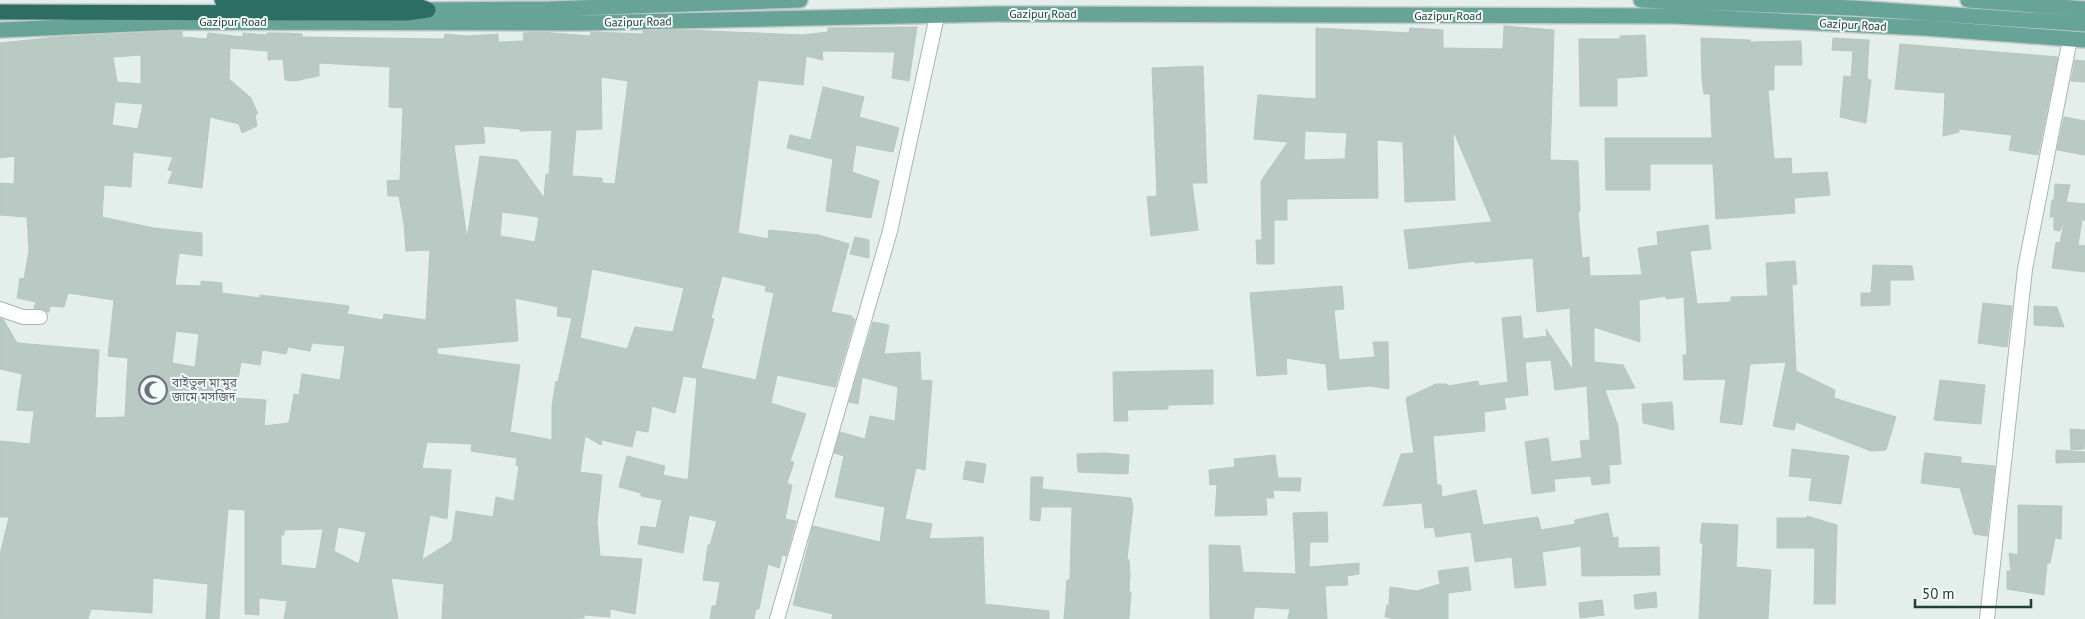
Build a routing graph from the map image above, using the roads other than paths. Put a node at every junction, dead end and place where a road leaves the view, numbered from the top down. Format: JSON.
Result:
{"nodes":[{"id":1,"x":222,"y":0,"type":"edge"},
{"id":2,"x":407,"y":0,"type":"edge"},
{"id":3,"x":800,"y":0,"type":"edge"},
{"id":4,"x":1641,"y":0,"type":"edge"},
{"id":5,"x":1968,"y":0,"type":"edge"},
{"id":6,"x":2085,"y":9,"type":"edge"},
{"id":7,"x":428,"y":10,"type":"junction"},
{"id":8,"x":0,"y":12,"type":"edge"},
{"id":9,"x":937,"y":16,"type":"junction"},
{"id":10,"x":2085,"y":24,"type":"edge"},
{"id":11,"x":0,"y":30,"type":"edge"},
{"id":12,"x":2077,"y":40,"type":"edge"},
{"id":13,"x":0,"y":309,"type":"edge"},
{"id":14,"x":40,"y":316,"type":"dead end"},
{"id":15,"x":776,"y":619,"type":"edge"},
{"id":16,"x":1988,"y":619,"type":"edge"}],
"edges":[{"from":1,"to":2,"type":"highway"},
{"from":2,"to":7,"type":"highway"},
{"from":3,"to":7,"type":"main road"},
{"from":4,"to":10,"type":"main road"},
{"from":5,"to":6,"type":"main road"},
{"from":7,"to":8,"type":"highway"},
{"from":9,"to":11,"type":"main road","name":"Gazipur Road"},
{"from":9,"to":12,"type":"main road","name":"Gazipur Road"},
{"from":9,"to":15,"type":"street"},
{"from":12,"to":16,"type":"street"},
{"from":13,"to":14,"type":"street"}]}
